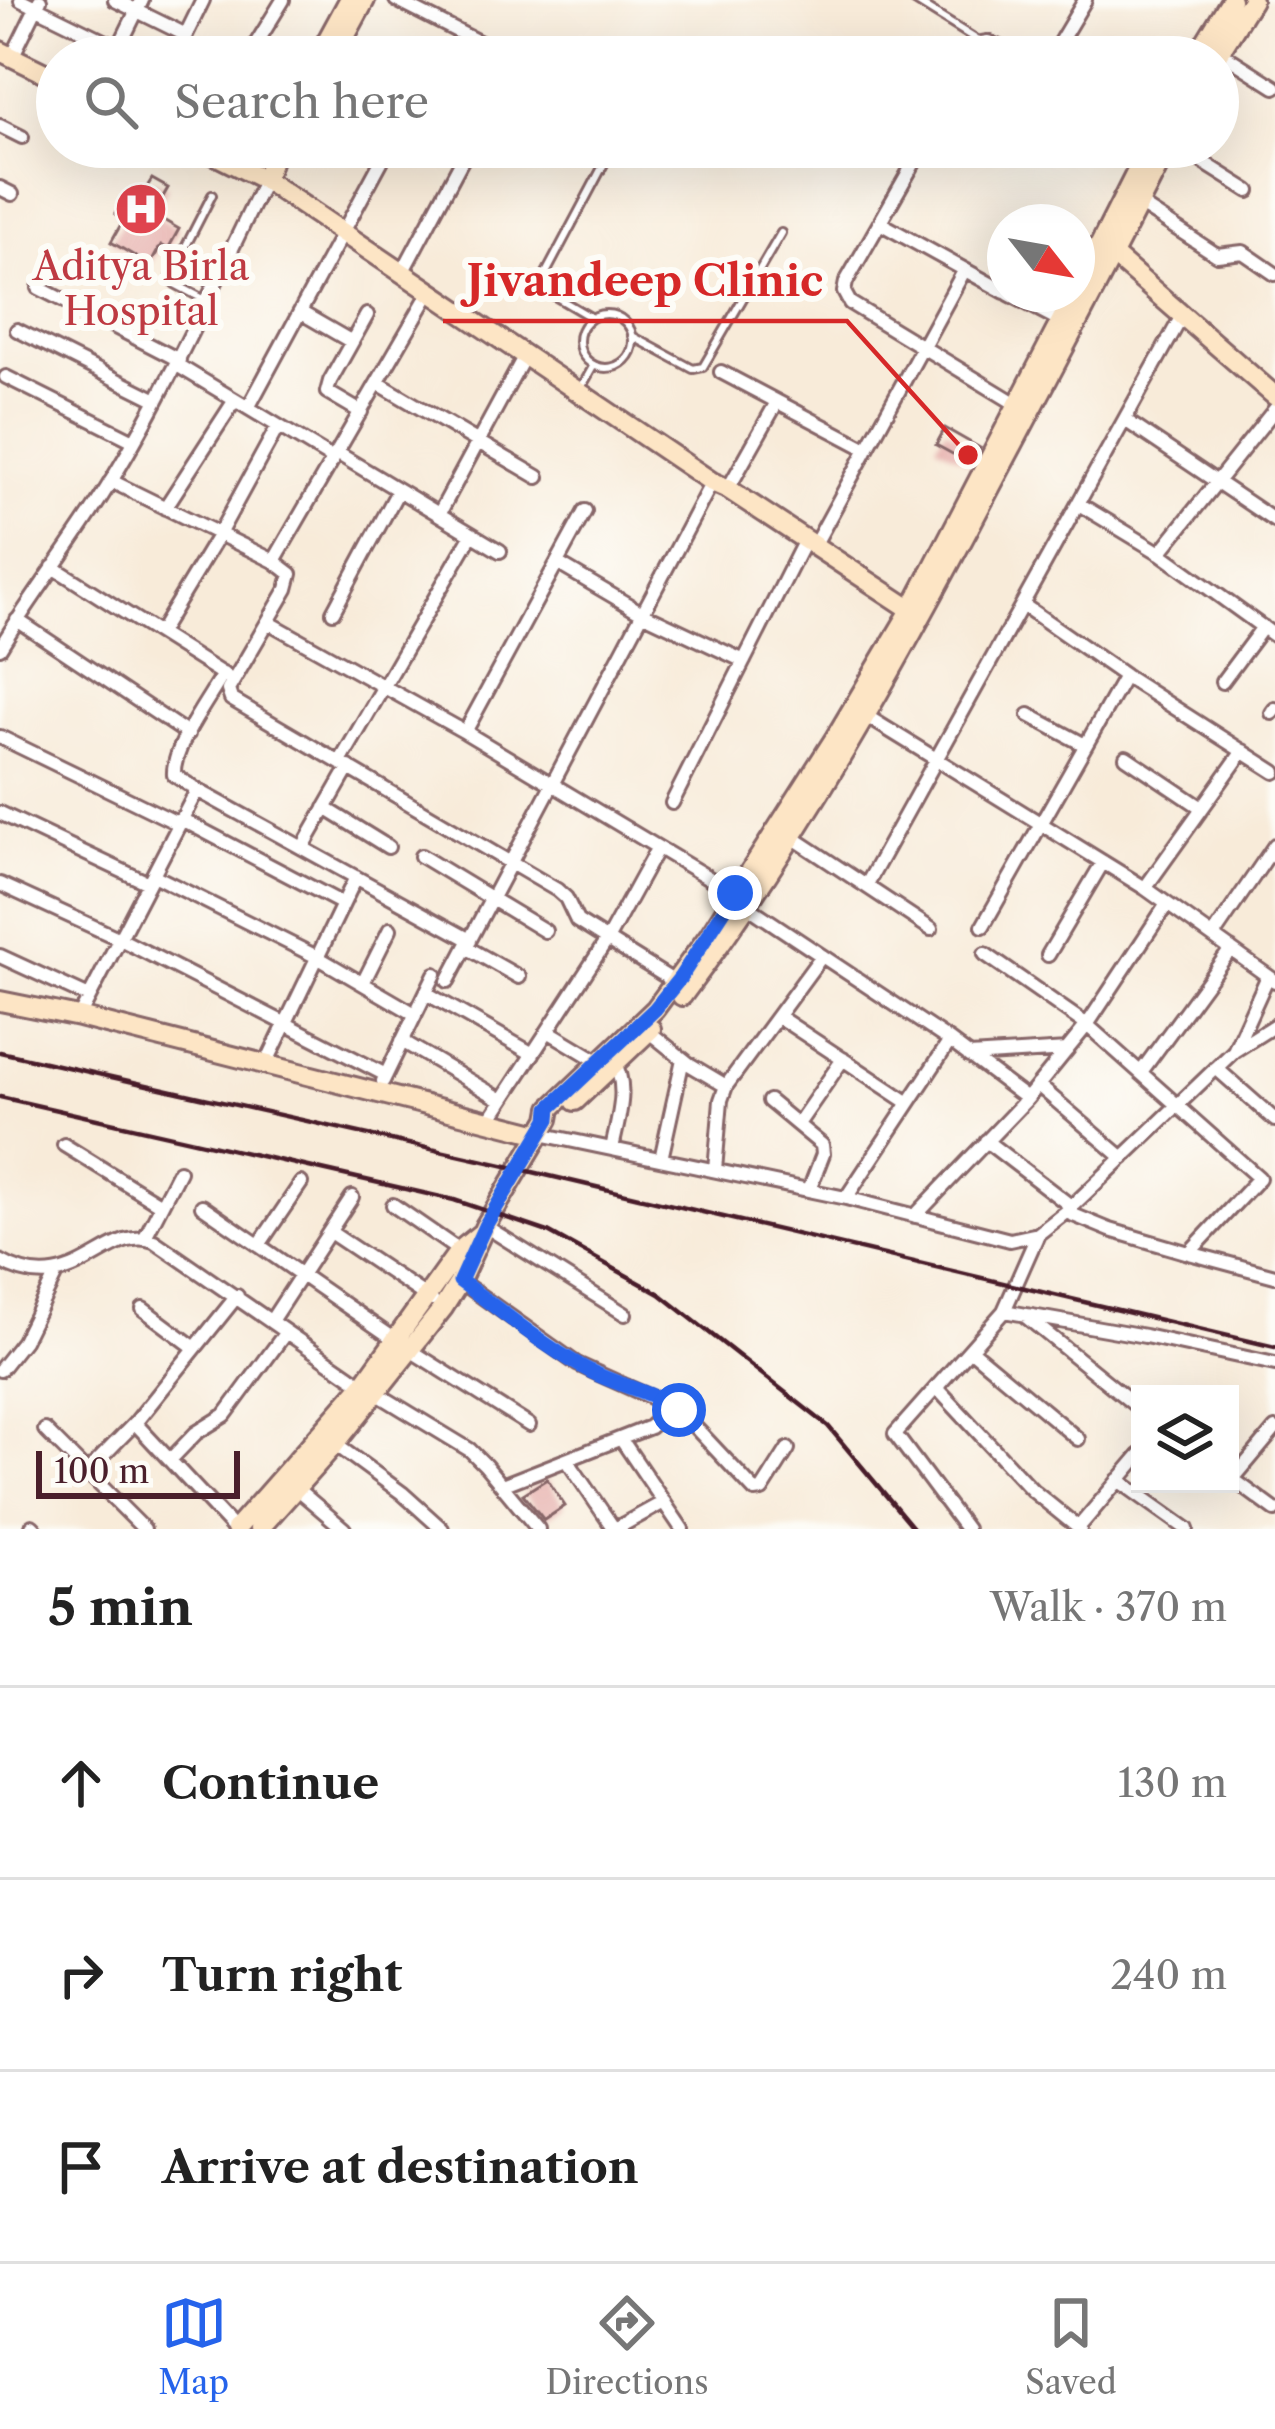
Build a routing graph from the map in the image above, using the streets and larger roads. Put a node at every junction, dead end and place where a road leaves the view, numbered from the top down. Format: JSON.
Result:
{"nodes":[{"id":1,"x":20,"y":0,"type":"edge"},
{"id":2,"x":115,"y":0,"type":"edge"},
{"id":3,"x":203,"y":0,"type":"edge"},
{"id":4,"x":283,"y":0,"type":"edge"},
{"id":5,"x":349,"y":0,"type":"edge"},
{"id":6,"x":364,"y":0,"type":"edge"},
{"id":7,"x":396,"y":0,"type":"edge"},
{"id":8,"x":1085,"y":0,"type":"edge"},
{"id":9,"x":1231,"y":0,"type":"edge"},
{"id":10,"x":1252,"y":0,"type":"edge"},
{"id":11,"x":38,"y":4,"type":"edge"},
{"id":12,"x":140,"y":5,"type":"edge"},
{"id":13,"x":186,"y":35,"type":"joint"},
{"id":14,"x":89,"y":36,"type":"edge"},
{"id":15,"x":124,"y":36,"type":"edge"},
{"id":16,"x":261,"y":36,"type":"edge"},
{"id":17,"x":329,"y":36,"type":"edge"},
{"id":18,"x":345,"y":36,"type":"edge"},
{"id":19,"x":467,"y":36,"type":"edge"},
{"id":20,"x":1064,"y":36,"type":"edge"},
{"id":21,"x":1216,"y":36,"type":"edge"},
{"id":22,"x":1222,"y":36,"type":"edge"},
{"id":23,"x":6,"y":54,"type":"edge"},
{"id":24,"x":1239,"y":68,"type":"edge"},
{"id":25,"x":36,"y":69,"type":"edge"},
{"id":26,"x":1275,"y":87,"type":"edge"},
{"id":27,"x":0,"y":126,"type":"edge"},
{"id":28,"x":22,"y":137,"type":"dead end"},
{"id":29,"x":243,"y":168,"type":"edge"},
{"id":30,"x":270,"y":168,"type":"edge"},
{"id":31,"x":378,"y":168,"type":"edge"},
{"id":32,"x":458,"y":168,"type":"edge"},
{"id":33,"x":910,"y":168,"type":"edge"},
{"id":34,"x":1140,"y":168,"type":"edge"},
{"id":35,"x":1157,"y":168,"type":"edge"},
{"id":36,"x":1212,"y":168,"type":"edge"},
{"id":37,"x":265,"y":179,"type":"junction"},
{"id":38,"x":1249,"y":191,"type":"dead end"},
{"id":39,"x":1139,"y":204,"type":"junction"},
{"id":40,"x":880,"y":223,"type":"junction"},
{"id":41,"x":343,"y":231,"type":"junction"},
{"id":42,"x":1106,"y":251,"type":"junction"},
{"id":43,"x":1095,"y":266,"type":"edge"},
{"id":44,"x":964,"y":271,"type":"junction"},
{"id":45,"x":403,"y":272,"type":"junction"},
{"id":46,"x":1275,"y":274,"type":"edge"},
{"id":47,"x":987,"y":283,"type":"edge"},
{"id":48,"x":39,"y":288,"type":"dead end"},
{"id":49,"x":431,"y":290,"type":"junction"},
{"id":50,"x":300,"y":312,"type":"junction"},
{"id":51,"x":1044,"y":312,"type":"edge"},
{"id":52,"x":1066,"y":312,"type":"edge"},
{"id":53,"x":368,"y":315,"type":"dead end"},
{"id":54,"x":1182,"y":316,"type":"junction"},
{"id":55,"x":1061,"y":321,"type":"junction"},
{"id":56,"x":17,"y":330,"type":"dead end"},
{"id":57,"x":352,"y":343,"type":"junction"},
{"id":58,"x":922,"y":349,"type":"junction"},
{"id":59,"x":524,"y":357,"type":"junction"},
{"id":60,"x":178,"y":362,"type":"junction"},
{"id":61,"x":721,"y":372,"type":"dead end"},
{"id":62,"x":6,"y":377,"type":"dead end"},
{"id":63,"x":378,"y":383,"type":"junction"},
{"id":64,"x":1275,"y":394,"type":"edge"},
{"id":65,"x":157,"y":400,"type":"junction"},
{"id":66,"x":777,"y":402,"type":"junction"},
{"id":67,"x":241,"y":404,"type":"junction"},
{"id":68,"x":1018,"y":405,"type":"junction"},
{"id":69,"x":1275,"y":409,"type":"edge"},
{"id":70,"x":361,"y":412,"type":"junction"},
{"id":71,"x":1125,"y":420,"type":"junction"},
{"id":72,"x":278,"y":426,"type":"junction"},
{"id":73,"x":134,"y":441,"type":"junction"},
{"id":74,"x":478,"y":441,"type":"junction"},
{"id":75,"x":867,"y":449,"type":"junction"},
{"id":76,"x":335,"y":456,"type":"junction"},
{"id":77,"x":538,"y":477,"type":"dead end"},
{"id":78,"x":111,"y":481,"type":"junction"},
{"id":79,"x":1217,"y":482,"type":"junction"},
{"id":80,"x":720,"y":485,"type":"junction"},
{"id":81,"x":981,"y":490,"type":"junction"},
{"id":82,"x":398,"y":491,"type":"junction"},
{"id":83,"x":1079,"y":504,"type":"junction"},
{"id":84,"x":165,"y":508,"type":"junction"},
{"id":85,"x":585,"y":511,"type":"dead end"},
{"id":86,"x":439,"y":514,"type":"junction"},
{"id":87,"x":1275,"y":521,"type":"edge"},
{"id":88,"x":219,"y":534,"type":"junction"},
{"id":89,"x":472,"y":534,"type":"junction"},
{"id":90,"x":810,"y":543,"type":"junction"},
{"id":91,"x":500,"y":551,"type":"dead end"},
{"id":92,"x":1160,"y":553,"type":"junction"},
{"id":93,"x":274,"y":561,"type":"junction"},
{"id":94,"x":557,"y":563,"type":"junction"},
{"id":95,"x":53,"y":567,"type":"junction"},
{"id":96,"x":1023,"y":605,"type":"junction"},
{"id":97,"x":333,"y":612,"type":"dead end"},
{"id":98,"x":642,"y":613,"type":"junction"},
{"id":99,"x":916,"y":613,"type":"junction"},
{"id":100,"x":17,"y":620,"type":"junction"},
{"id":101,"x":268,"y":622,"type":"junction"},
{"id":102,"x":1269,"y":632,"type":"edge"},
{"id":103,"x":159,"y":633,"type":"junction"},
{"id":104,"x":0,"y":648,"type":"edge"},
{"id":105,"x":744,"y":661,"type":"junction"},
{"id":106,"x":1125,"y":676,"type":"junction"},
{"id":107,"x":228,"y":677,"type":"junction"},
{"id":108,"x":1222,"y":682,"type":"dead end"},
{"id":109,"x":385,"y":686,"type":"junction"},
{"id":110,"x":859,"y":712,"type":"junction"},
{"id":111,"x":1028,"y":715,"type":"dead end"},
{"id":112,"x":465,"y":732,"type":"junction"},
{"id":113,"x":188,"y":734,"type":"junction"},
{"id":114,"x":0,"y":737,"type":"edge"},
{"id":115,"x":1085,"y":745,"type":"junction"},
{"id":116,"x":1243,"y":751,"type":"junction"},
{"id":117,"x":1126,"y":757,"type":"dead end"},
{"id":118,"x":937,"y":760,"type":"junction"},
{"id":119,"x":344,"y":764,"type":"junction"},
{"id":120,"x":1275,"y":772,"type":"edge"},
{"id":121,"x":552,"y":784,"type":"junction"},
{"id":122,"x":197,"y":790,"type":"junction"},
{"id":123,"x":672,"y":803,"type":"dead end"},
{"id":124,"x":325,"y":808,"type":"junction"},
{"id":125,"x":1202,"y":808,"type":"junction"},
{"id":126,"x":0,"y":813,"type":"edge"},
{"id":127,"x":180,"y":821,"type":"junction"},
{"id":128,"x":1040,"y":824,"type":"junction"},
{"id":129,"x":784,"y":832,"type":"junction"},
{"id":130,"x":1275,"y":845,"type":"edge"},
{"id":131,"x":303,"y":847,"type":"junction"},
{"id":132,"x":388,"y":847,"type":"dead end"},
{"id":133,"x":657,"y":849,"type":"junction"},
{"id":134,"x":421,"y":856,"type":"dead end"},
{"id":135,"x":1103,"y":862,"type":"junction"},
{"id":136,"x":510,"y":864,"type":"junction"},
{"id":137,"x":356,"y":877,"type":"junction"},
{"id":138,"x":150,"y":879,"type":"junction"},
{"id":139,"x":0,"y":884,"type":"edge"},
{"id":140,"x":866,"y":886,"type":"junction"},
{"id":141,"x":1145,"y":888,"type":"junction"},
{"id":142,"x":491,"y":899,"type":"junction"},
{"id":143,"x":744,"y":901,"type":"junction"},
{"id":144,"x":343,"y":904,"type":"junction"},
{"id":145,"x":1167,"y":904,"type":"junction"},
{"id":146,"x":982,"y":926,"type":"dead end"},
{"id":147,"x":390,"y":929,"type":"dead end"},
{"id":148,"x":931,"y":929,"type":"dead end"},
{"id":149,"x":545,"y":931,"type":"dead end"},
{"id":150,"x":1214,"y":936,"type":"junction"},
{"id":151,"x":120,"y":939,"type":"junction"},
{"id":152,"x":607,"y":940,"type":"junction"},
{"id":153,"x":468,"y":943,"type":"junction"},
{"id":154,"x":1231,"y":949,"type":"junction"},
{"id":155,"x":985,"y":954,"type":"dead end"},
{"id":156,"x":1048,"y":955,"type":"dead end"},
{"id":157,"x":0,"y":956,"type":"edge"},
{"id":158,"x":317,"y":957,"type":"junction"},
{"id":159,"x":821,"y":957,"type":"junction"},
{"id":160,"x":519,"y":977,"type":"dead end"},
{"id":161,"x":1273,"y":979,"type":"edge"},
{"id":162,"x":363,"y":983,"type":"junction"},
{"id":163,"x":682,"y":987,"type":"junction"},
{"id":164,"x":426,"y":993,"type":"junction"},
{"id":165,"x":89,"y":997,"type":"junction"},
{"id":166,"x":0,"y":1001,"type":"edge"},
{"id":167,"x":416,"y":1014,"type":"junction"},
{"id":168,"x":79,"y":1017,"type":"junction"},
{"id":169,"x":779,"y":1018,"type":"junction"},
{"id":170,"x":285,"y":1023,"type":"junction"},
{"id":171,"x":1087,"y":1025,"type":"junction"},
{"id":172,"x":1274,"y":1028,"type":"edge"},
{"id":173,"x":548,"y":1031,"type":"junction"},
{"id":174,"x":649,"y":1031,"type":"junction"},
{"id":175,"x":402,"y":1041,"type":"junction"},
{"id":176,"x":950,"y":1041,"type":"junction"},
{"id":177,"x":1067,"y":1050,"type":"junction"},
{"id":178,"x":1234,"y":1051,"type":"junction"},
{"id":179,"x":533,"y":1054,"type":"junction"},
{"id":180,"x":969,"y":1055,"type":"junction"},
{"id":181,"x":608,"y":1059,"type":"junction"},
{"id":182,"x":683,"y":1059,"type":"junction"},
{"id":183,"x":843,"y":1060,"type":"junction"},
{"id":184,"x":266,"y":1064,"type":"junction"},
{"id":185,"x":1216,"y":1068,"type":"junction"},
{"id":186,"x":1141,"y":1072,"type":"junction"},
{"id":187,"x":381,"y":1084,"type":"junction"},
{"id":188,"x":1038,"y":1085,"type":"junction"},
{"id":189,"x":726,"y":1086,"type":"junction"},
{"id":190,"x":1027,"y":1099,"type":"junction"},
{"id":191,"x":502,"y":1100,"type":"junction"},
{"id":192,"x":770,"y":1101,"type":"dead end"},
{"id":193,"x":909,"y":1102,"type":"junction"},
{"id":194,"x":1179,"y":1104,"type":"junction"},
{"id":195,"x":1275,"y":1120,"type":"edge"},
{"id":196,"x":489,"y":1121,"type":"junction"},
{"id":197,"x":798,"y":1124,"type":"junction"},
{"id":198,"x":545,"y":1126,"type":"junction"},
{"id":199,"x":986,"y":1141,"type":"junction"},
{"id":200,"x":64,"y":1145,"type":"dead end"},
{"id":201,"x":613,"y":1149,"type":"junction"},
{"id":202,"x":661,"y":1159,"type":"junction"},
{"id":203,"x":1123,"y":1159,"type":"junction"},
{"id":204,"x":715,"y":1170,"type":"junction"},
{"id":205,"x":179,"y":1171,"type":"dead end"},
{"id":206,"x":302,"y":1184,"type":"dead end"},
{"id":207,"x":809,"y":1190,"type":"junction"},
{"id":208,"x":352,"y":1197,"type":"dead end"},
{"id":209,"x":846,"y":1198,"type":"junction"},
{"id":210,"x":161,"y":1205,"type":"junction"},
{"id":211,"x":202,"y":1205,"type":"dead end"},
{"id":212,"x":393,"y":1205,"type":"dead end"},
{"id":213,"x":1069,"y":1210,"type":"junction"},
{"id":214,"x":915,"y":1216,"type":"junction"},
{"id":215,"x":484,"y":1228,"type":"junction"},
{"id":216,"x":329,"y":1232,"type":"junction"},
{"id":217,"x":1038,"y":1234,"type":"junction"},
{"id":218,"x":145,"y":1237,"type":"junction"},
{"id":219,"x":259,"y":1245,"type":"junction"},
{"id":220,"x":1190,"y":1253,"type":"junction"},
{"id":221,"x":465,"y":1255,"type":"junction"},
{"id":222,"x":0,"y":1262,"type":"edge"},
{"id":223,"x":56,"y":1274,"type":"junction"},
{"id":224,"x":302,"y":1274,"type":"junction"},
{"id":225,"x":1275,"y":1276,"type":"edge"},
{"id":226,"x":460,"y":1281,"type":"junction"},
{"id":227,"x":236,"y":1296,"type":"junction"},
{"id":228,"x":435,"y":1302,"type":"junction"},
{"id":229,"x":142,"y":1309,"type":"dead end"},
{"id":230,"x":1004,"y":1310,"type":"junction"},
{"id":231,"x":625,"y":1314,"type":"dead end"},
{"id":232,"x":1023,"y":1314,"type":"junction"},
{"id":233,"x":272,"y":1321,"type":"junction"},
{"id":234,"x":286,"y":1332,"type":"junction"},
{"id":235,"x":403,"y":1345,"type":"junction"},
{"id":236,"x":195,"y":1348,"type":"junction"},
{"id":237,"x":971,"y":1350,"type":"junction"},
{"id":238,"x":1275,"y":1364,"type":"edge"},
{"id":239,"x":0,"y":1370,"type":"edge"},
{"id":240,"x":937,"y":1388,"type":"junction"},
{"id":241,"x":370,"y":1389,"type":"junction"},
{"id":242,"x":1131,"y":1401,"type":"edge"},
{"id":243,"x":673,"y":1406,"type":"junction"},
{"id":244,"x":135,"y":1423,"type":"junction"},
{"id":245,"x":529,"y":1425,"type":"dead end"},
{"id":246,"x":1275,"y":1429,"type":"edge"},
{"id":247,"x":45,"y":1430,"type":"dead end"},
{"id":248,"x":621,"y":1439,"type":"junction"},
{"id":249,"x":1078,"y":1439,"type":"dead end"},
{"id":250,"x":335,"y":1444,"type":"junction"},
{"id":251,"x":788,"y":1449,"type":"dead end"},
{"id":252,"x":170,"y":1460,"type":"junction"},
{"id":253,"x":567,"y":1460,"type":"junction"},
{"id":254,"x":1131,"y":1465,"type":"edge"},
{"id":255,"x":1239,"y":1470,"type":"edge"},
{"id":256,"x":88,"y":1472,"type":"junction"},
{"id":257,"x":1118,"y":1480,"type":"junction"},
{"id":258,"x":289,"y":1482,"type":"junction"},
{"id":259,"x":1239,"y":1483,"type":"edge"},
{"id":260,"x":502,"y":1485,"type":"junction"},
{"id":261,"x":664,"y":1502,"type":"junction"},
{"id":262,"x":1275,"y":1510,"type":"edge"},
{"id":263,"x":1168,"y":1524,"type":"edge"},
{"id":264,"x":1079,"y":1528,"type":"edge"},
{"id":265,"x":144,"y":1529,"type":"edge"},
{"id":266,"x":235,"y":1529,"type":"edge"},
{"id":267,"x":259,"y":1529,"type":"edge"},
{"id":268,"x":344,"y":1529,"type":"edge"},
{"id":269,"x":442,"y":1529,"type":"edge"},
{"id":270,"x":538,"y":1529,"type":"edge"},
{"id":271,"x":614,"y":1529,"type":"edge"},
{"id":272,"x":682,"y":1529,"type":"edge"},
{"id":273,"x":966,"y":1529,"type":"edge"},
{"id":274,"x":1187,"y":1529,"type":"edge"}],
"edges":[{"from":1,"to":11,"type":"street"},
{"from":2,"to":12,"type":"street"},
{"from":3,"to":13,"type":"street"},
{"from":4,"to":16,"type":"street"},
{"from":5,"to":17,"type":"street"},
{"from":6,"to":18,"type":"street"},
{"from":7,"to":19,"type":"street"},
{"from":8,"to":20,"type":"street"},
{"from":9,"to":21,"type":"street"},
{"from":10,"to":22,"type":"street"},
{"from":11,"to":14,"type":"street"},
{"from":11,"to":23,"type":"street"},
{"from":12,"to":13,"type":"street"},
{"from":12,"to":15,"type":"street"},
{"from":23,"to":25,"type":"street"},
{"from":24,"to":26,"type":"street"},
{"from":27,"to":28,"type":"street"},
{"from":29,"to":37,"type":"street"},
{"from":30,"to":37,"type":"street"},
{"from":31,"to":41,"type":"street"},
{"from":32,"to":45,"type":"street"},
{"from":33,"to":40,"type":"street"},
{"from":34,"to":42,"type":"street"},
{"from":35,"to":39,"type":"street"},
{"from":36,"to":38,"type":"street"},
{"from":37,"to":41,"type":"street"},
{"from":37,"to":60,"type":"street"},
{"from":39,"to":42,"type":"street"},
{"from":39,"to":46,"type":"street"},
{"from":40,"to":44,"type":"street"},
{"from":40,"to":58,"type":"street"},
{"from":41,"to":45,"type":"street"},
{"from":41,"to":50,"type":"street"},
{"from":42,"to":43,"type":"street"},
{"from":42,"to":54,"type":"street"},
{"from":42,"to":81,"type":"street"},
{"from":44,"to":47,"type":"street"},
{"from":44,"to":58,"type":"street"},
{"from":45,"to":49,"type":"street"},
{"from":48,"to":60,"type":"street"},
{"from":49,"to":59,"type":"street"},
{"from":49,"to":63,"type":"street"},
{"from":50,"to":57,"type":"street"},
{"from":50,"to":67,"type":"street"},
{"from":51,"to":55,"type":"street"},
{"from":52,"to":55,"type":"street"},
{"from":53,"to":57,"type":"street"},
{"from":54,"to":64,"type":"street"},
{"from":54,"to":71,"type":"street"},
{"from":55,"to":68,"type":"street"},
{"from":56,"to":65,"type":"street"},
{"from":57,"to":70,"type":"street"},
{"from":58,"to":68,"type":"street"},
{"from":58,"to":75,"type":"street"},
{"from":59,"to":74,"type":"street"},
{"from":59,"to":80,"type":"street"},
{"from":60,"to":65,"type":"street"},
{"from":60,"to":67,"type":"street"},
{"from":61,"to":66,"type":"street"},
{"from":62,"to":73,"type":"street"},
{"from":63,"to":70,"type":"street"},
{"from":63,"to":74,"type":"street"},
{"from":65,"to":73,"type":"street"},
{"from":66,"to":75,"type":"street"},
{"from":66,"to":80,"type":"street"},
{"from":67,"to":72,"type":"street"},
{"from":67,"to":84,"type":"street"},
{"from":68,"to":81,"type":"street"},
{"from":69,"to":79,"type":"street"},
{"from":70,"to":76,"type":"street"},
{"from":71,"to":79,"type":"street"},
{"from":71,"to":83,"type":"street"},
{"from":72,"to":76,"type":"street"},
{"from":72,"to":88,"type":"street"},
{"from":73,"to":78,"type":"street"},
{"from":74,"to":77,"type":"street"},
{"from":74,"to":86,"type":"street"},
{"from":75,"to":90,"type":"street"},
{"from":76,"to":82,"type":"street"},
{"from":76,"to":93,"type":"street"},
{"from":78,"to":84,"type":"street"},
{"from":78,"to":95,"type":"street"},
{"from":79,"to":87,"type":"street"},
{"from":79,"to":92,"type":"street"},
{"from":80,"to":90,"type":"street"},
{"from":80,"to":98,"type":"street"},
{"from":81,"to":99,"type":"street"},
{"from":82,"to":86,"type":"street"},
{"from":82,"to":97,"type":"street"},
{"from":83,"to":92,"type":"street"},
{"from":83,"to":96,"type":"street"},
{"from":84,"to":88,"type":"street"},
{"from":85,"to":94,"type":"street"},
{"from":86,"to":89,"type":"street"},
{"from":88,"to":93,"type":"street"},
{"from":88,"to":103,"type":"street"},
{"from":89,"to":91,"type":"street"},
{"from":89,"to":109,"type":"street"},
{"from":90,"to":99,"type":"street"},
{"from":90,"to":105,"type":"street"},
{"from":92,"to":102,"type":"street"},
{"from":93,"to":101,"type":"street"},
{"from":94,"to":98,"type":"street"},
{"from":94,"to":112,"type":"street"},
{"from":95,"to":100,"type":"street"},
{"from":95,"to":103,"type":"street"},
{"from":96,"to":106,"type":"street"},
{"from":96,"to":118,"type":"street"},
{"from":98,"to":105,"type":"street"},
{"from":98,"to":121,"type":"street"},
{"from":99,"to":110,"type":"street"},
{"from":100,"to":104,"type":"street"},
{"from":100,"to":113,"type":"street"},
{"from":101,"to":107,"type":"street"},
{"from":101,"to":109,"type":"street"},
{"from":102,"to":108,"type":"street"},
{"from":103,"to":107,"type":"street"},
{"from":105,"to":123,"type":"street"},
{"from":106,"to":115,"type":"street"},
{"from":106,"to":116,"type":"street"},
{"from":107,"to":113,"type":"street"},
{"from":107,"to":119,"type":"street"},
{"from":109,"to":112,"type":"street"},
{"from":109,"to":119,"type":"street"},
{"from":110,"to":118,"type":"street"},
{"from":110,"to":129,"type":"street"},
{"from":111,"to":115,"type":"street"},
{"from":112,"to":121,"type":"street"},
{"from":113,"to":122,"type":"street"},
{"from":114,"to":127,"type":"street"},
{"from":115,"to":128,"type":"street"},
{"from":116,"to":120,"type":"street"},
{"from":116,"to":125,"type":"street"},
{"from":117,"to":125,"type":"street"},
{"from":118,"to":128,"type":"street"},
{"from":118,"to":140,"type":"street"},
{"from":119,"to":124,"type":"street"},
{"from":119,"to":136,"type":"street"},
{"from":121,"to":133,"type":"street"},
{"from":121,"to":136,"type":"street"},
{"from":122,"to":127,"type":"street"},
{"from":122,"to":131,"type":"street"},
{"from":124,"to":131,"type":"street"},
{"from":124,"to":132,"type":"street"},
{"from":125,"to":141,"type":"street"},
{"from":126,"to":138,"type":"street"},
{"from":127,"to":138,"type":"street"},
{"from":127,"to":144,"type":"street"},
{"from":128,"to":135,"type":"street"},
{"from":128,"to":146,"type":"street"},
{"from":129,"to":140,"type":"street"},
{"from":129,"to":143,"type":"street"},
{"from":130,"to":150,"type":"street"},
{"from":131,"to":137,"type":"street"},
{"from":133,"to":143,"type":"street"},
{"from":133,"to":152,"type":"street"},
{"from":134,"to":142,"type":"street"},
{"from":135,"to":141,"type":"street"},
{"from":135,"to":156,"type":"street"},
{"from":136,"to":142,"type":"street"},
{"from":136,"to":152,"type":"street"},
{"from":137,"to":144,"type":"street"},
{"from":137,"to":153,"type":"street"},
{"from":138,"to":151,"type":"street"},
{"from":138,"to":158,"type":"street"},
{"from":139,"to":151,"type":"street"},
{"from":140,"to":148,"type":"street"},
{"from":141,"to":145,"type":"street"},
{"from":142,"to":149,"type":"street"},
{"from":142,"to":153,"type":"street"},
{"from":143,"to":159,"type":"street"},
{"from":143,"to":163,"type":"street"},
{"from":144,"to":158,"type":"street"},
{"from":145,"to":150,"type":"street"},
{"from":145,"to":171,"type":"street"},
{"from":147,"to":162,"type":"street"},
{"from":150,"to":154,"type":"street"},
{"from":151,"to":165,"type":"street"},
{"from":151,"to":170,"type":"street"},
{"from":152,"to":163,"type":"street"},
{"from":152,"to":173,"type":"street"},
{"from":153,"to":160,"type":"street"},
{"from":153,"to":164,"type":"street"},
{"from":154,"to":161,"type":"street"},
{"from":154,"to":186,"type":"street"},
{"from":155,"to":171,"type":"street"},
{"from":157,"to":165,"type":"street"},
{"from":158,"to":162,"type":"street"},
{"from":158,"to":170,"type":"street"},
{"from":159,"to":169,"type":"street"},
{"from":159,"to":176,"type":"street"},
{"from":161,"to":178,"type":"street"},
{"from":162,"to":167,"type":"street"},
{"from":163,"to":174,"type":"street"},
{"from":163,"to":181,"type":"street"},
{"from":164,"to":167,"type":"street"},
{"from":164,"to":179,"type":"street"},
{"from":165,"to":168,"type":"street"},
{"from":166,"to":168,"type":"street"},
{"from":167,"to":175,"type":"street"},
{"from":168,"to":184,"type":"street"},
{"from":169,"to":183,"type":"street"},
{"from":169,"to":189,"type":"street"},
{"from":170,"to":184,"type":"street"},
{"from":170,"to":187,"type":"street"},
{"from":171,"to":177,"type":"street"},
{"from":171,"to":186,"type":"street"},
{"from":172,"to":178,"type":"street"},
{"from":173,"to":179,"type":"street"},
{"from":173,"to":181,"type":"street"},
{"from":174,"to":181,"type":"street"},
{"from":174,"to":182,"type":"street"},
{"from":175,"to":187,"type":"street"},
{"from":175,"to":191,"type":"street"},
{"from":176,"to":180,"type":"street"},
{"from":176,"to":193,"type":"street"},
{"from":177,"to":180,"type":"street"},
{"from":177,"to":188,"type":"street"},
{"from":178,"to":185,"type":"street"},
{"from":179,"to":191,"type":"street"},
{"from":180,"to":190,"type":"street"},
{"from":181,"to":198,"type":"street"},
{"from":181,"to":201,"type":"street"},
{"from":182,"to":189,"type":"street"},
{"from":182,"to":202,"type":"street"},
{"from":183,"to":193,"type":"street"},
{"from":183,"to":197,"type":"street"},
{"from":184,"to":187,"type":"street"},
{"from":185,"to":194,"type":"street"},
{"from":185,"to":195,"type":"street"},
{"from":186,"to":194,"type":"street"},
{"from":187,"to":196,"type":"street"},
{"from":188,"to":190,"type":"street"},
{"from":188,"to":203,"type":"street"},
{"from":189,"to":204,"type":"street"},
{"from":190,"to":199,"type":"street"},
{"from":191,"to":196,"type":"street"},
{"from":192,"to":197,"type":"street"},
{"from":193,"to":209,"type":"street"},
{"from":194,"to":203,"type":"street"},
{"from":194,"to":220,"type":"street"},
{"from":196,"to":198,"type":"street"},
{"from":197,"to":207,"type":"street"},
{"from":198,"to":201,"type":"street"},
{"from":198,"to":215,"type":"street"},
{"from":199,"to":213,"type":"street"},
{"from":199,"to":214,"type":"street"},
{"from":200,"to":210,"type":"street"},
{"from":201,"to":202,"type":"street"},
{"from":202,"to":204,"type":"street"},
{"from":203,"to":213,"type":"street"},
{"from":204,"to":207,"type":"street"},
{"from":205,"to":210,"type":"street"},
{"from":206,"to":219,"type":"street"},
{"from":207,"to":209,"type":"street"},
{"from":208,"to":216,"type":"street"},
{"from":209,"to":214,"type":"street"},
{"from":210,"to":218,"type":"street"},
{"from":211,"to":219,"type":"street"},
{"from":212,"to":221,"type":"street"},
{"from":213,"to":217,"type":"street"},
{"from":213,"to":220,"type":"street"},
{"from":214,"to":217,"type":"street"},
{"from":215,"to":221,"type":"street"},
{"from":215,"to":231,"type":"street"},
{"from":216,"to":224,"type":"street"},
{"from":216,"to":228,"type":"street"},
{"from":217,"to":230,"type":"street"},
{"from":218,"to":223,"type":"street"},
{"from":218,"to":227,"type":"street"},
{"from":219,"to":224,"type":"street"},
{"from":220,"to":225,"type":"street"},
{"from":221,"to":226,"type":"street"},
{"from":221,"to":228,"type":"street"},
{"from":222,"to":223,"type":"street"},
{"from":223,"to":239,"type":"street"},
{"from":224,"to":233,"type":"street"},
{"from":224,"to":235,"type":"street"},
{"from":226,"to":228,"type":"street"},
{"from":226,"to":243,"type":"street"},
{"from":227,"to":233,"type":"street"},
{"from":227,"to":236,"type":"street"},
{"from":228,"to":235,"type":"street"},
{"from":229,"to":236,"type":"street"},
{"from":230,"to":232,"type":"street"},
{"from":230,"to":237,"type":"street"},
{"from":232,"to":238,"type":"street"},
{"from":232,"to":242,"type":"street"},
{"from":233,"to":234,"type":"street"},
{"from":234,"to":241,"type":"street"},
{"from":234,"to":252,"type":"street"},
{"from":235,"to":241,"type":"street"},
{"from":235,"to":245,"type":"street"},
{"from":236,"to":244,"type":"street"},
{"from":237,"to":240,"type":"street"},
{"from":237,"to":249,"type":"street"},
{"from":240,"to":264,"type":"street"},
{"from":240,"to":273,"type":"street"},
{"from":241,"to":250,"type":"street"},
{"from":241,"to":258,"type":"street"},
{"from":241,"to":260,"type":"street"},
{"from":243,"to":248,"type":"street"},
{"from":243,"to":251,"type":"street"},
{"from":244,"to":252,"type":"street"},
{"from":244,"to":256,"type":"street"},
{"from":246,"to":255,"type":"street"},
{"from":247,"to":256,"type":"street"},
{"from":248,"to":253,"type":"street"},
{"from":248,"to":261,"type":"street"},
{"from":250,"to":258,"type":"street"},
{"from":250,"to":269,"type":"street"},
{"from":252,"to":266,"type":"street"},
{"from":253,"to":260,"type":"street"},
{"from":253,"to":271,"type":"street"},
{"from":254,"to":257,"type":"street"},
{"from":256,"to":265,"type":"street"},
{"from":257,"to":263,"type":"street"},
{"from":257,"to":264,"type":"street"},
{"from":258,"to":266,"type":"street"},
{"from":258,"to":267,"type":"street"},
{"from":258,"to":268,"type":"street"},
{"from":259,"to":262,"type":"street"},
{"from":260,"to":270,"type":"street"},
{"from":261,"to":271,"type":"street"},
{"from":261,"to":272,"type":"street"},
{"from":263,"to":274,"type":"street"}]}
